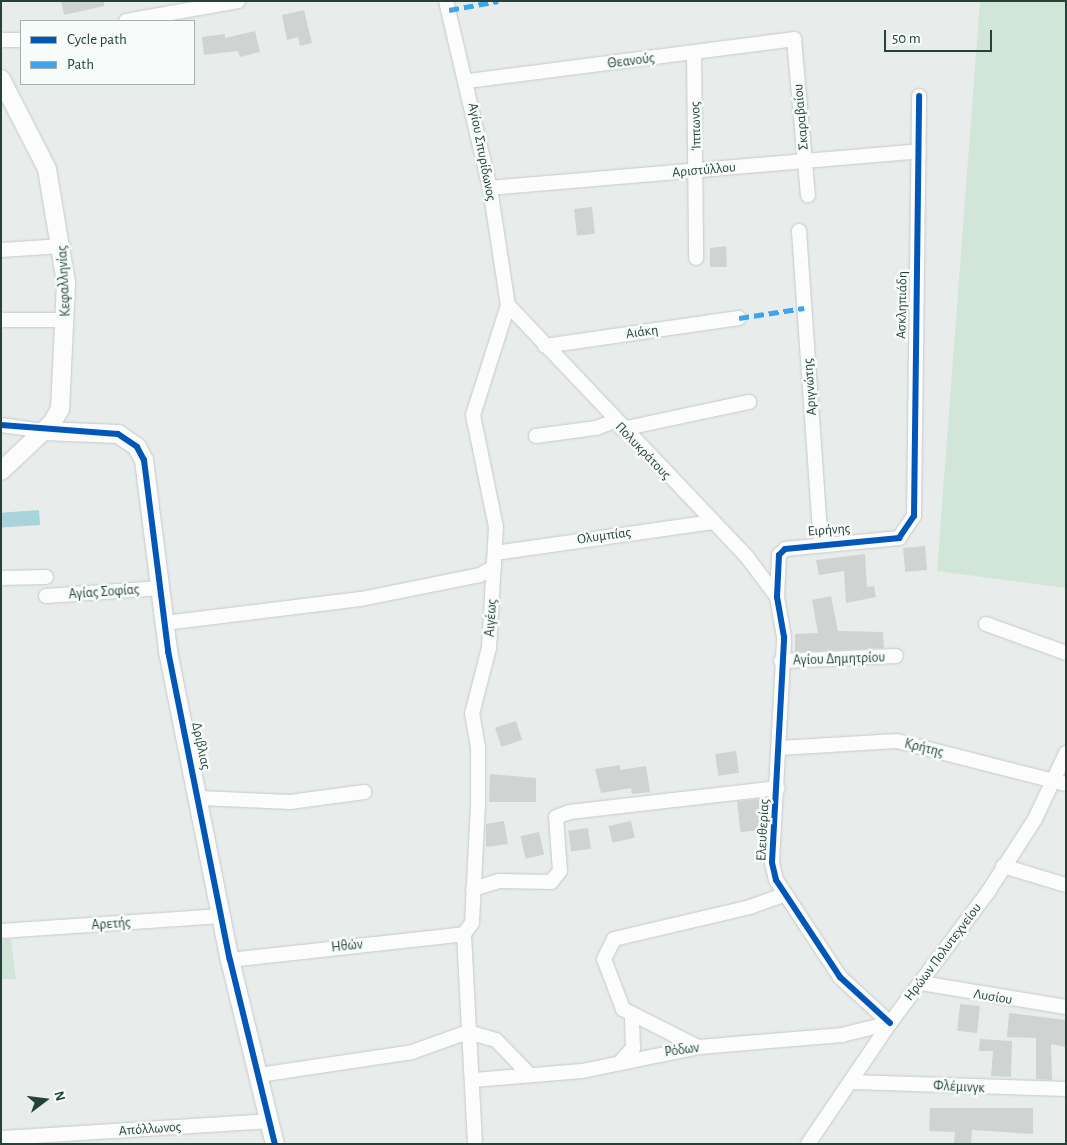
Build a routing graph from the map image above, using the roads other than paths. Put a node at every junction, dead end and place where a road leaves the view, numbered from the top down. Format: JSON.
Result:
{"nodes":[{"id":1,"x":238,"y":1,"type":"edge"},
{"id":2,"x":446,"y":1,"type":"edge"},
{"id":3,"x":132,"y":20,"type":"edge"},
{"id":4,"x":794,"y":39,"type":"joint"},
{"id":5,"x":1,"y":40,"type":"edge"},
{"id":6,"x":20,"y":40,"type":"edge"},
{"id":7,"x":694,"y":52,"type":"junction"},
{"id":8,"x":1,"y":79,"type":"edge"},
{"id":9,"x":468,"y":81,"type":"junction"},
{"id":10,"x":919,"y":96,"type":"dead end"},
{"id":11,"x":918,"y":151,"type":"junction"},
{"id":12,"x":804,"y":161,"type":"junction"},
{"id":13,"x":698,"y":170,"type":"junction"},
{"id":14,"x":490,"y":188,"type":"junction"},
{"id":15,"x":808,"y":195,"type":"dead end"},
{"id":16,"x":799,"y":231,"type":"dead end"},
{"id":17,"x":63,"y":246,"type":"junction"},
{"id":18,"x":1,"y":250,"type":"edge"},
{"id":19,"x":696,"y":258,"type":"dead end"},
{"id":20,"x":508,"y":305,"type":"junction"},
{"id":21,"x":739,"y":318,"type":"dead end"},
{"id":22,"x":1,"y":320,"type":"edge"},
{"id":23,"x":66,"y":320,"type":"junction"},
{"id":24,"x":545,"y":346,"type":"junction"},
{"id":25,"x":749,"y":402,"type":"dead end"},
{"id":26,"x":1,"y":425,"type":"edge"},
{"id":27,"x":618,"y":425,"type":"junction"},
{"id":28,"x":44,"y":431,"type":"junction"},
{"id":29,"x":536,"y":436,"type":"dead end"},
{"id":30,"x":1,"y":471,"type":"edge"},
{"id":31,"x":914,"y":516,"type":"joint"},
{"id":32,"x":712,"y":522,"type":"junction"},
{"id":33,"x":821,"y":542,"type":"junction"},
{"id":34,"x":495,"y":553,"type":"junction"},
{"id":35,"x":494,"y":567,"type":"junction"},
{"id":36,"x":46,"y":577,"type":"dead end"},
{"id":37,"x":1,"y":578,"type":"edge"},
{"id":38,"x":161,"y":588,"type":"junction"},
{"id":39,"x":46,"y":596,"type":"dead end"},
{"id":40,"x":778,"y":597,"type":"junction"},
{"id":41,"x":165,"y":623,"type":"junction"},
{"id":42,"x":986,"y":624,"type":"dead end"},
{"id":43,"x":1066,"y":653,"type":"edge"},
{"id":44,"x":896,"y":656,"type":"dead end"},
{"id":45,"x":781,"y":661,"type":"junction"},
{"id":46,"x":778,"y":748,"type":"junction"},
{"id":47,"x":1066,"y":753,"type":"edge"},
{"id":48,"x":1060,"y":782,"type":"edge"},
{"id":49,"x":778,"y":788,"type":"junction"},
{"id":50,"x":364,"y":792,"type":"dead end"},
{"id":51,"x":199,"y":798,"type":"junction"},
{"id":52,"x":1003,"y":866,"type":"junction"},
{"id":53,"x":1066,"y":885,"type":"edge"},
{"id":54,"x":473,"y":889,"type":"junction"},
{"id":55,"x":785,"y":894,"type":"junction"},
{"id":56,"x":222,"y":916,"type":"junction"},
{"id":57,"x":1,"y":930,"type":"edge"},
{"id":58,"x":464,"y":934,"type":"junction"},
{"id":59,"x":230,"y":960,"type":"junction"},
{"id":60,"x":921,"y":983,"type":"junction"},
{"id":61,"x":1066,"y":1007,"type":"edge"},
{"id":62,"x":632,"y":1017,"type":"junction"},
{"id":63,"x":890,"y":1023,"type":"junction"},
{"id":64,"x":468,"y":1032,"type":"junction"},
{"id":65,"x":699,"y":1047,"type":"junction"},
{"id":66,"x":621,"y":1061,"type":"junction"},
{"id":67,"x":527,"y":1072,"type":"junction"},
{"id":68,"x":259,"y":1075,"type":"junction"},
{"id":69,"x":474,"y":1080,"type":"junction"},
{"id":70,"x":852,"y":1082,"type":"junction"},
{"id":71,"x":1066,"y":1089,"type":"edge"},
{"id":72,"x":268,"y":1121,"type":"junction"},
{"id":73,"x":1,"y":1138,"type":"edge"},
{"id":74,"x":275,"y":1144,"type":"edge"},
{"id":75,"x":475,"y":1144,"type":"edge"},
{"id":76,"x":808,"y":1144,"type":"edge"}],
"edges":[{"from":1,"to":3,"type":"street"},
{"from":2,"to":9,"type":"street","name":"Αγίου Σπυρίδωνος"},
{"from":4,"to":7,"type":"street","name":"Θεανούς"},
{"from":4,"to":12,"type":"street","name":"Σκαραβαίου"},
{"from":5,"to":6,"type":"street"},
{"from":7,"to":9,"type":"street","name":"Θεανούς"},
{"from":7,"to":13,"type":"street","name":"Ίππωνος"},
{"from":8,"to":17,"type":"street","name":"Κεφαλληνίας"},
{"from":9,"to":14,"type":"street","name":"Αγίου Σπυρίδωνος"},
{"from":10,"to":11,"type":"street","name":"Ασκληπιάδη"},
{"from":11,"to":12,"type":"street","name":"Αριστύλλου"},
{"from":11,"to":31,"type":"street","name":"Ασκληπιάδη"},
{"from":12,"to":13,"type":"street","name":"Αριστύλλου"},
{"from":12,"to":15,"type":"street","name":"Σκαραβαίου"},
{"from":13,"to":14,"type":"street","name":"Αριστύλλου"},
{"from":13,"to":19,"type":"street","name":"Ίππωνος"},
{"from":14,"to":20,"type":"street","name":"Αγίου Σπυρίδωνος"},
{"from":16,"to":33,"type":"street","name":"Αριγνώτης"},
{"from":17,"to":18,"type":"street"},
{"from":17,"to":23,"type":"street","name":"Κεφαλληνίας"},
{"from":20,"to":24,"type":"street","name":"Πολυκράτους"},
{"from":20,"to":34,"type":"street","name":"Αιγέως"},
{"from":21,"to":24,"type":"street","name":"Αιάκη"},
{"from":22,"to":23,"type":"street"},
{"from":23,"to":28,"type":"street","name":"Κεφαλληνίας"},
{"from":24,"to":27,"type":"street","name":"Πολυκράτους"},
{"from":25,"to":27,"type":"street"},
{"from":26,"to":28,"type":"street"},
{"from":27,"to":29,"type":"street"},
{"from":27,"to":32,"type":"street","name":"Πολυκράτους"},
{"from":28,"to":30,"type":"street","name":"Κεφαλληνίας"},
{"from":28,"to":38,"type":"street","name":"Δριβλιας"},
{"from":31,"to":33,"type":"street","name":"Ειρήνης"},
{"from":32,"to":34,"type":"street","name":"Ολυμπίας"},
{"from":32,"to":40,"type":"street","name":"Πολυκράτους"},
{"from":33,"to":40,"type":"street","name":"Ειρήνης"},
{"from":34,"to":35,"type":"street","name":"Αιγέως"},
{"from":35,"to":41,"type":"street"},
{"from":35,"to":54,"type":"street","name":"Αιγέως"},
{"from":36,"to":37,"type":"street"},
{"from":38,"to":39,"type":"street","name":"Αγίας Σοφίας"},
{"from":38,"to":41,"type":"street","name":"Δριβλιας"},
{"from":40,"to":45,"type":"street","name":"Ελευθερίας"},
{"from":41,"to":51,"type":"street","name":"Δριβλιας"},
{"from":42,"to":43,"type":"street"},
{"from":44,"to":45,"type":"street","name":"Αγίου Δημητρίου"},
{"from":45,"to":46,"type":"street","name":"Ελευθερίας"},
{"from":46,"to":48,"type":"street","name":"Κρήτης"},
{"from":46,"to":49,"type":"street","name":"Ελευθερίας"},
{"from":47,"to":48,"type":"street","name":"Ηρώων Πολυτεχνείου"},
{"from":48,"to":52,"type":"street","name":"Ηρώων Πολυτεχνείου"},
{"from":49,"to":54,"type":"street"},
{"from":49,"to":55,"type":"street","name":"Ελευθερίας"},
{"from":50,"to":51,"type":"street"},
{"from":51,"to":56,"type":"street","name":"Δριβλιας"},
{"from":52,"to":53,"type":"street"},
{"from":52,"to":60,"type":"street","name":"Ηρώων Πολυτεχνείου"},
{"from":54,"to":58,"type":"street","name":"Αιγέως"},
{"from":55,"to":62,"type":"street"},
{"from":55,"to":63,"type":"street","name":"Ελευθερίας"},
{"from":56,"to":57,"type":"street","name":"Αρετής"},
{"from":56,"to":59,"type":"street","name":"Δριβλιας"},
{"from":58,"to":59,"type":"street","name":"Ηθών"},
{"from":58,"to":64,"type":"street"},
{"from":59,"to":68,"type":"street","name":"Δριβλιας"},
{"from":60,"to":61,"type":"street","name":"Λυσίου"},
{"from":60,"to":63,"type":"street","name":"Ηρώων Πολυτεχνείου"},
{"from":62,"to":65,"type":"street"},
{"from":62,"to":66,"type":"street"},
{"from":63,"to":65,"type":"street","name":"Ρόδων"},
{"from":63,"to":70,"type":"street","name":"Ηρώων Πολυτεχνείου"},
{"from":64,"to":67,"type":"street"},
{"from":64,"to":68,"type":"street"},
{"from":64,"to":69,"type":"street"},
{"from":65,"to":66,"type":"street","name":"Ρόδων"},
{"from":66,"to":67,"type":"street","name":"Ρόδων"},
{"from":67,"to":69,"type":"street","name":"Ρόδων"},
{"from":68,"to":72,"type":"street","name":"Δριβλιας"},
{"from":69,"to":75,"type":"street"},
{"from":70,"to":71,"type":"street","name":"Φλέμινγκ"},
{"from":70,"to":76,"type":"street","name":"Ηρώων Πολυτεχνείου"},
{"from":72,"to":73,"type":"street","name":"Απόλλωνος"},
{"from":72,"to":74,"type":"street","name":"Δριβλιας"}]}
